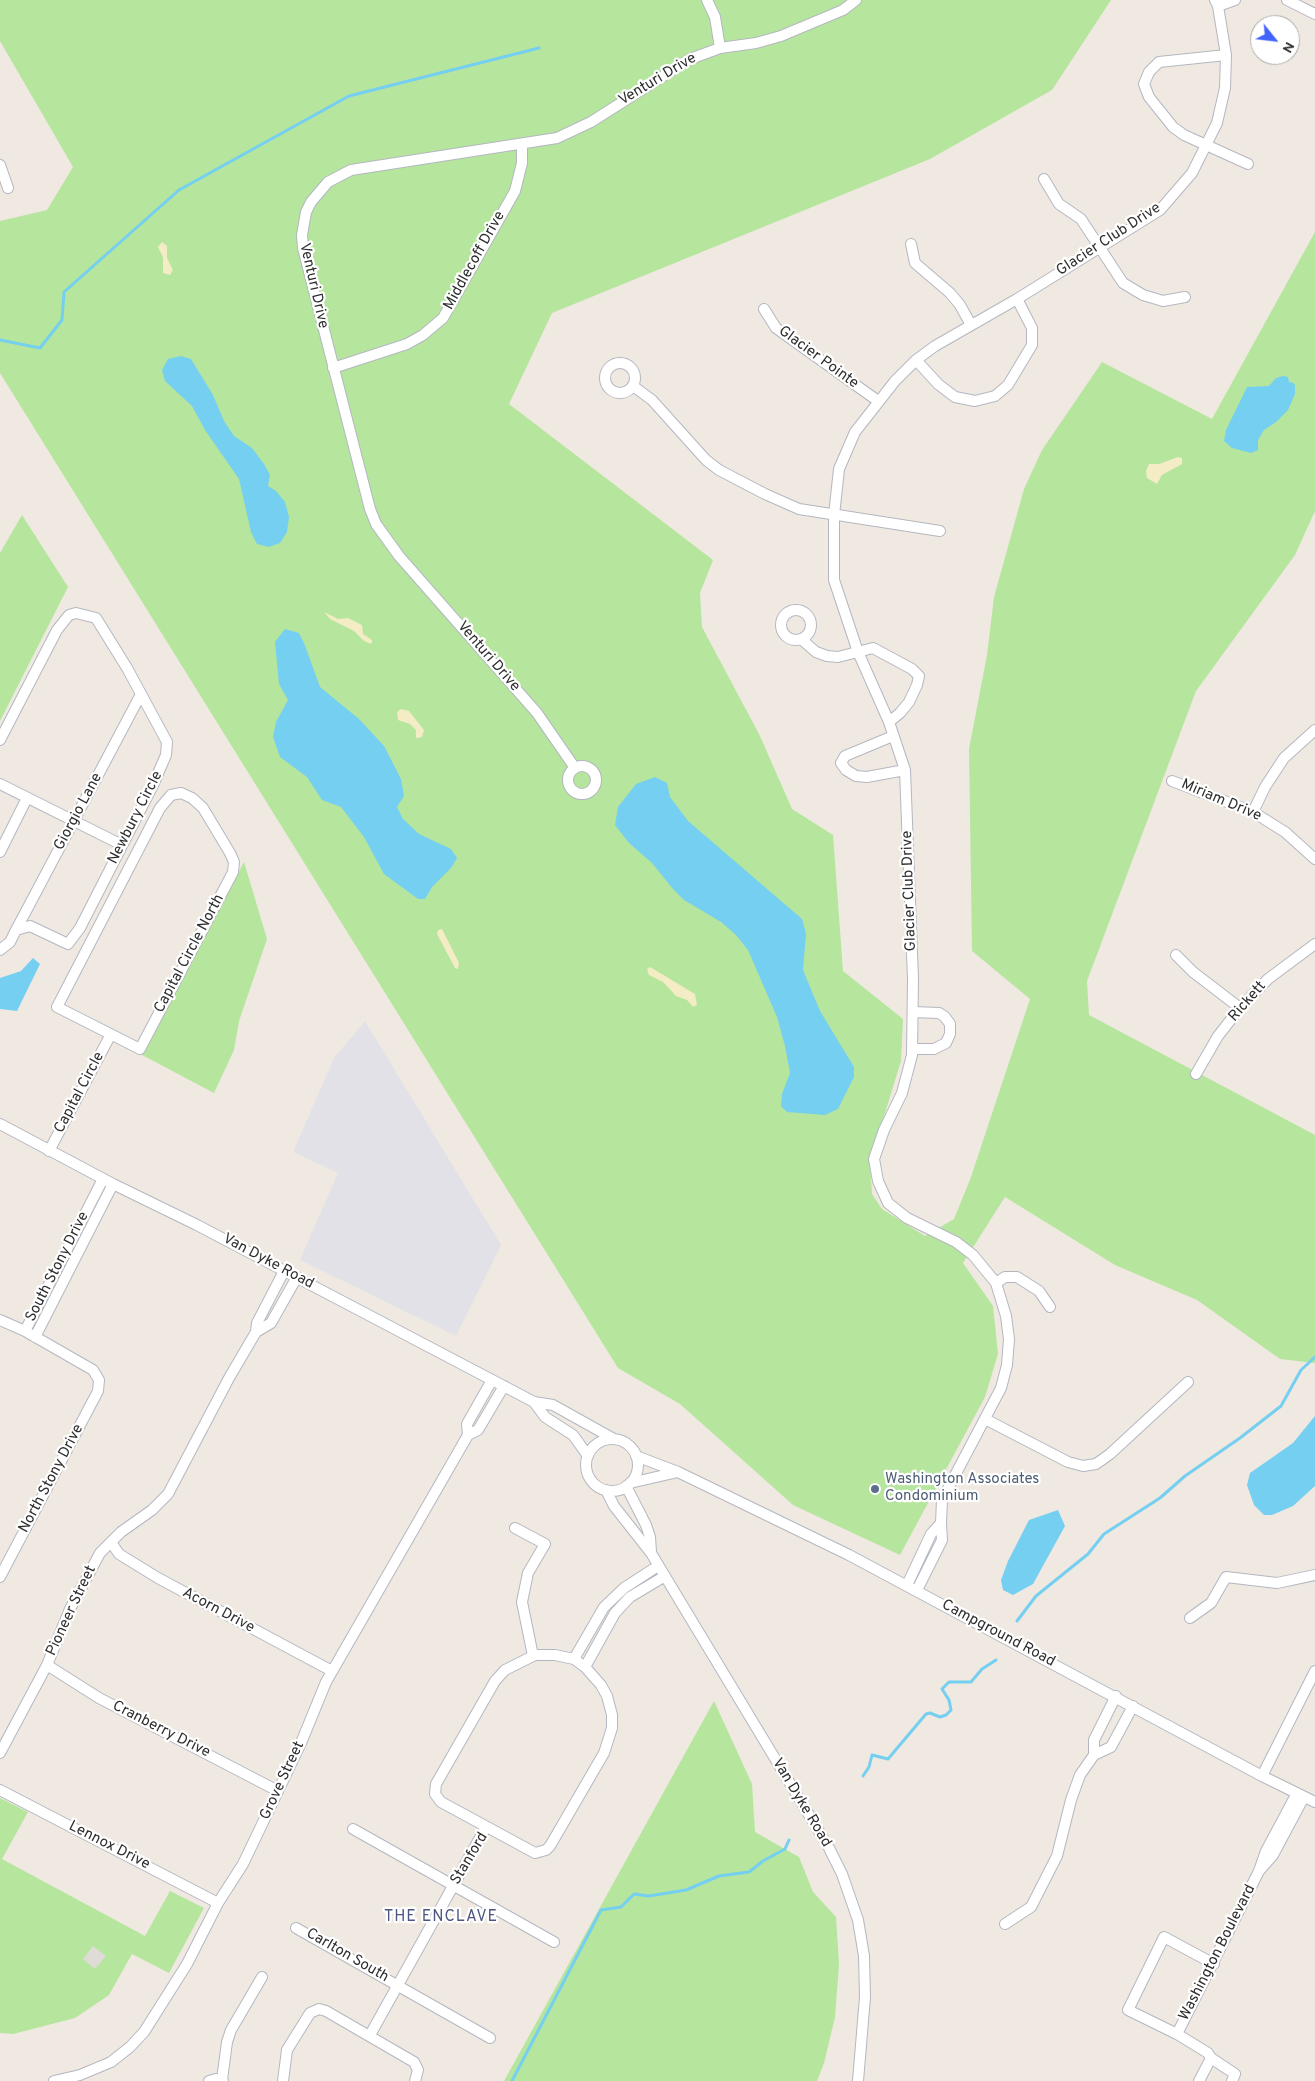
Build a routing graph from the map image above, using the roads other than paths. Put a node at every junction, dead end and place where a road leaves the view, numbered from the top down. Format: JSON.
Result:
{"nodes":[{"id":1,"x":707,"y":0,"type":"edge"},
{"id":2,"x":856,"y":0,"type":"edge"},
{"id":3,"x":1235,"y":0,"type":"edge"},
{"id":4,"x":1287,"y":0,"type":"edge"},
{"id":5,"x":1216,"y":3,"type":"edge"},
{"id":6,"x":1315,"y":14,"type":"edge"},
{"id":7,"x":720,"y":48,"type":"junction"},
{"id":8,"x":1226,"y":55,"type":"junction"},
{"id":9,"x":522,"y":144,"type":"junction"},
{"id":10,"x":1207,"y":144,"type":"junction"},
{"id":11,"x":1248,"y":164,"type":"dead end"},
{"id":12,"x":0,"y":166,"type":"edge"},
{"id":13,"x":1044,"y":179,"type":"dead end"},
{"id":14,"x":8,"y":188,"type":"dead end"},
{"id":15,"x":911,"y":244,"type":"dead end"},
{"id":16,"x":1100,"y":247,"type":"junction"},
{"id":17,"x":1185,"y":297,"type":"dead end"},
{"id":18,"x":1016,"y":299,"type":"junction"},
{"id":19,"x":764,"y":309,"type":"dead end"},
{"id":20,"x":971,"y":325,"type":"junction"},
{"id":21,"x":916,"y":360,"type":"junction"},
{"id":22,"x":333,"y":368,"type":"junction"},
{"id":23,"x":633,"y":386,"type":"dead end"},
{"id":24,"x":878,"y":401,"type":"junction"},
{"id":25,"x":834,"y":515,"type":"junction"},
{"id":26,"x":940,"y":531,"type":"dead end"},
{"id":27,"x":801,"y":639,"type":"dead end"},
{"id":28,"x":858,"y":652,"type":"junction"},
{"id":29,"x":141,"y":694,"type":"junction"},
{"id":30,"x":889,"y":722,"type":"junction"},
{"id":31,"x":1315,"y":730,"type":"edge"},
{"id":32,"x":893,"y":736,"type":"junction"},
{"id":33,"x":0,"y":740,"type":"edge"},
{"id":34,"x":576,"y":768,"type":"dead end"},
{"id":35,"x":905,"y":770,"type":"junction"},
{"id":36,"x":1172,"y":780,"type":"dead end"},
{"id":37,"x":0,"y":784,"type":"edge"},
{"id":38,"x":27,"y":798,"type":"junction"},
{"id":39,"x":1253,"y":812,"type":"junction"},
{"id":40,"x":74,"y":820,"type":"junction"},
{"id":41,"x":122,"y":845,"type":"junction"},
{"id":42,"x":0,"y":852,"type":"edge"},
{"id":43,"x":1315,"y":859,"type":"edge"},
{"id":44,"x":16,"y":930,"type":"junction"},
{"id":45,"x":68,"y":944,"type":"junction"},
{"id":46,"x":1315,"y":944,"type":"edge"},
{"id":47,"x":0,"y":950,"type":"edge"},
{"id":48,"x":84,"y":954,"type":"junction"},
{"id":49,"x":1176,"y":955,"type":"dead end"},
{"id":50,"x":1240,"y":1008,"type":"junction"},
{"id":51,"x":913,"y":1012,"type":"junction"},
{"id":52,"x":110,"y":1036,"type":"junction"},
{"id":53,"x":912,"y":1049,"type":"junction"},
{"id":54,"x":1196,"y":1074,"type":"dead end"},
{"id":55,"x":0,"y":1124,"type":"edge"},
{"id":56,"x":49,"y":1151,"type":"junction"},
{"id":57,"x":103,"y":1179,"type":"junction"},
{"id":58,"x":113,"y":1184,"type":"junction"},
{"id":59,"x":284,"y":1271,"type":"junction"},
{"id":60,"x":297,"y":1278,"type":"junction"},
{"id":61,"x":996,"y":1283,"type":"junction"},
{"id":62,"x":1050,"y":1307,"type":"dead end"},
{"id":63,"x":0,"y":1320,"type":"edge"},
{"id":64,"x":25,"y":1331,"type":"junction"},
{"id":65,"x":256,"y":1332,"type":"junction"},
{"id":66,"x":35,"y":1337,"type":"junction"},
{"id":67,"x":492,"y":1380,"type":"junction"},
{"id":68,"x":1188,"y":1382,"type":"dead end"},
{"id":69,"x":504,"y":1386,"type":"junction"},
{"id":70,"x":534,"y":1402,"type":"junction"},
{"id":71,"x":985,"y":1419,"type":"junction"},
{"id":72,"x":468,"y":1435,"type":"junction"},
{"id":73,"x":614,"y":1439,"type":"junction"},
{"id":74,"x":588,"y":1456,"type":"junction"},
{"id":75,"x":636,"y":1456,"type":"junction"},
{"id":76,"x":678,"y":1472,"type":"junction"},
{"id":77,"x":628,"y":1485,"type":"junction"},
{"id":78,"x":606,"y":1490,"type":"junction"},
{"id":79,"x":941,"y":1523,"type":"junction"},
{"id":80,"x":515,"y":1528,"type":"dead end"},
{"id":81,"x":111,"y":1542,"type":"junction"},
{"id":82,"x":651,"y":1553,"type":"junction"},
{"id":83,"x":920,"y":1556,"type":"junction"},
{"id":84,"x":931,"y":1562,"type":"junction"},
{"id":85,"x":658,"y":1566,"type":"junction"},
{"id":86,"x":1315,"y":1575,"type":"edge"},
{"id":87,"x":665,"y":1576,"type":"junction"},
{"id":88,"x":0,"y":1577,"type":"edge"},
{"id":89,"x":906,"y":1585,"type":"junction"},
{"id":90,"x":917,"y":1590,"type":"junction"},
{"id":91,"x":1190,"y":1618,"type":"dead end"},
{"id":92,"x":533,"y":1656,"type":"junction"},
{"id":93,"x":574,"y":1659,"type":"junction"},
{"id":94,"x":47,"y":1665,"type":"junction"},
{"id":95,"x":585,"y":1667,"type":"junction"},
{"id":96,"x":332,"y":1671,"type":"junction"},
{"id":97,"x":1315,"y":1671,"type":"edge"},
{"id":98,"x":1116,"y":1696,"type":"junction"},
{"id":99,"x":1133,"y":1706,"type":"junction"},
{"id":100,"x":0,"y":1752,"type":"edge"},
{"id":101,"x":1094,"y":1754,"type":"junction"},
{"id":102,"x":1262,"y":1776,"type":"junction"},
{"id":103,"x":0,"y":1790,"type":"edge"},
{"id":104,"x":278,"y":1792,"type":"junction"},
{"id":105,"x":1301,"y":1795,"type":"junction"},
{"id":106,"x":1315,"y":1802,"type":"edge"},
{"id":107,"x":486,"y":1827,"type":"junction"},
{"id":108,"x":352,"y":1829,"type":"dead end"},
{"id":109,"x":454,"y":1886,"type":"junction"},
{"id":110,"x":218,"y":1903,"type":"junction"},
{"id":111,"x":1005,"y":1924,"type":"dead end"},
{"id":112,"x":296,"y":1928,"type":"dead end"},
{"id":113,"x":554,"y":1942,"type":"dead end"},
{"id":114,"x":1214,"y":1964,"type":"junction"},
{"id":115,"x":262,"y":1977,"type":"dead end"},
{"id":116,"x":398,"y":1985,"type":"junction"},
{"id":117,"x":1177,"y":2034,"type":"junction"},
{"id":118,"x":370,"y":2035,"type":"junction"},
{"id":119,"x":490,"y":2038,"type":"dead end"},
{"id":120,"x":1211,"y":2058,"type":"junction"},
{"id":121,"x":222,"y":2080,"type":"edge"},
{"id":122,"x":54,"y":2081,"type":"edge"},
{"id":123,"x":209,"y":2081,"type":"edge"},
{"id":124,"x":284,"y":2081,"type":"edge"},
{"id":125,"x":415,"y":2081,"type":"edge"},
{"id":126,"x":858,"y":2081,"type":"edge"},
{"id":127,"x":1199,"y":2081,"type":"edge"},
{"id":128,"x":1232,"y":2081,"type":"edge"}],
"edges":[{"from":1,"to":7,"type":"street"},
{"from":2,"to":7,"type":"street","name":"Venturi Drive"},
{"from":3,"to":5,"type":"street"},
{"from":4,"to":6,"type":"street"},
{"from":5,"to":8,"type":"street","name":"Glacier Club Drive"},
{"from":7,"to":9,"type":"street","name":"Venturi Drive"},
{"from":8,"to":10,"type":"street","name":"Glacier Club Drive"},
{"from":8,"to":10,"type":"street"},
{"from":9,"to":22,"type":"street","name":"Middlecoff Drive"},
{"from":9,"to":22,"type":"street","name":"Venturi Drive"},
{"from":10,"to":11,"type":"street"},
{"from":10,"to":16,"type":"street","name":"Glacier Club Drive"},
{"from":12,"to":14,"type":"street"},
{"from":13,"to":16,"type":"street"},
{"from":15,"to":20,"type":"street"},
{"from":16,"to":17,"type":"street"},
{"from":16,"to":18,"type":"street","name":"Glacier Club Drive"},
{"from":18,"to":20,"type":"street","name":"Glacier Club Drive"},
{"from":18,"to":21,"type":"street"},
{"from":19,"to":24,"type":"street","name":"Glacier Pointe"},
{"from":20,"to":21,"type":"street","name":"Glacier Club Drive"},
{"from":21,"to":24,"type":"street","name":"Glacier Club Drive"},
{"from":22,"to":34,"type":"street","name":"Venturi Drive"},
{"from":23,"to":25,"type":"street"},
{"from":24,"to":25,"type":"street","name":"Glacier Club Drive"},
{"from":25,"to":26,"type":"street"},
{"from":25,"to":28,"type":"street","name":"Glacier Club Drive"},
{"from":27,"to":28,"type":"street"},
{"from":28,"to":30,"type":"street","name":"Glacier Club Drive"},
{"from":28,"to":30,"type":"street"},
{"from":29,"to":33,"type":"street","name":"Newbury Circle"},
{"from":29,"to":40,"type":"street","name":"Giorgio Lane"},
{"from":29,"to":41,"type":"street","name":"Newbury Circle"},
{"from":30,"to":32,"type":"street","name":"Glacier Club Drive"},
{"from":31,"to":39,"type":"street"},
{"from":32,"to":35,"type":"street","name":"Glacier Club Drive"},
{"from":32,"to":35,"type":"street"},
{"from":35,"to":51,"type":"street","name":"Glacier Club Drive"},
{"from":36,"to":39,"type":"street","name":"Miriam Drive"},
{"from":37,"to":38,"type":"street"},
{"from":38,"to":40,"type":"street"},
{"from":38,"to":42,"type":"street"},
{"from":39,"to":43,"type":"street","name":"Miriam Drive"},
{"from":40,"to":41,"type":"street"},
{"from":40,"to":44,"type":"street","name":"Giorgio Lane"},
{"from":41,"to":45,"type":"street","name":"Newbury Circle"},
{"from":44,"to":45,"type":"street"},
{"from":44,"to":47,"type":"street"},
{"from":45,"to":48,"type":"street"},
{"from":46,"to":50,"type":"street","name":"Rickett"},
{"from":48,"to":52,"type":"street"},
{"from":48,"to":52,"type":"street","name":"Capital Circle North"},
{"from":49,"to":50,"type":"street"},
{"from":50,"to":54,"type":"street","name":"Rickett"},
{"from":51,"to":53,"type":"street","name":"Glacier Club Drive"},
{"from":51,"to":53,"type":"street"},
{"from":52,"to":56,"type":"street","name":"Capital Circle"},
{"from":53,"to":61,"type":"street","name":"Glacier Club Drive"},
{"from":55,"to":56,"type":"street","name":"Van Dyke Road"},
{"from":56,"to":57,"type":"street","name":"Van Dyke Road"},
{"from":57,"to":58,"type":"street","name":"Van Dyke Road"},
{"from":57,"to":64,"type":"street","name":"South Stony Drive"},
{"from":58,"to":59,"type":"street","name":"Van Dyke Road"},
{"from":58,"to":66,"type":"street","name":"South Stony Drive"},
{"from":59,"to":60,"type":"street","name":"Van Dyke Road"},
{"from":59,"to":65,"type":"street","name":"Pioneer Street"},
{"from":60,"to":65,"type":"street","name":"Pioneer Street"},
{"from":60,"to":67,"type":"street","name":"Van Dyke Road"},
{"from":61,"to":62,"type":"street"},
{"from":61,"to":71,"type":"street","name":"Glacier Club Drive"},
{"from":63,"to":64,"type":"street","name":"South Stony Drive"},
{"from":64,"to":66,"type":"street"},
{"from":65,"to":81,"type":"street","name":"Pioneer Street"},
{"from":66,"to":88,"type":"street","name":"North Stony Drive"},
{"from":67,"to":69,"type":"street","name":"Van Dyke Road"},
{"from":67,"to":72,"type":"street","name":"Grove Street"},
{"from":68,"to":71,"type":"street"},
{"from":69,"to":70,"type":"street","name":"Van Dyke Road"},
{"from":69,"to":72,"type":"street","name":"Grove Street"},
{"from":70,"to":73,"type":"street","name":"Van Dyke Road"},
{"from":70,"to":74,"type":"street","name":"Van Dyke Road"},
{"from":71,"to":79,"type":"street","name":"Glacier Club Drive"},
{"from":72,"to":96,"type":"street","name":"Grove Street"},
{"from":73,"to":74,"type":"street"},
{"from":73,"to":75,"type":"street"},
{"from":74,"to":78,"type":"street"},
{"from":75,"to":76,"type":"street","name":"Campground Road"},
{"from":75,"to":77,"type":"street"},
{"from":76,"to":77,"type":"street"},
{"from":76,"to":89,"type":"street","name":"Campground Road"},
{"from":77,"to":78,"type":"street"},
{"from":77,"to":82,"type":"street","name":"Van Dyke Road"},
{"from":78,"to":82,"type":"street","name":"Van Dyke Road"},
{"from":79,"to":83,"type":"street"},
{"from":79,"to":84,"type":"street","name":"Glacier Club Drive"},
{"from":80,"to":92,"type":"street"},
{"from":81,"to":94,"type":"street","name":"Pioneer Street"},
{"from":81,"to":96,"type":"street","name":"Acorn Drive"},
{"from":82,"to":85,"type":"street","name":"Van Dyke Road"},
{"from":83,"to":84,"type":"street"},
{"from":83,"to":89,"type":"street"},
{"from":84,"to":90,"type":"street","name":"Glacier Club Drive"},
{"from":85,"to":87,"type":"street","name":"Van Dyke Road"},
{"from":85,"to":93,"type":"street"},
{"from":86,"to":91,"type":"street"},
{"from":87,"to":95,"type":"street"},
{"from":87,"to":126,"type":"street","name":"Van Dyke Road"},
{"from":89,"to":90,"type":"street","name":"Campground Road"},
{"from":90,"to":98,"type":"street","name":"Campground Road"},
{"from":92,"to":93,"type":"street"},
{"from":92,"to":107,"type":"street"},
{"from":93,"to":95,"type":"street","name":"Stanford"},
{"from":94,"to":100,"type":"street","name":"Pioneer Street"},
{"from":94,"to":104,"type":"street","name":"Cranberry Drive"},
{"from":95,"to":107,"type":"street","name":"Stanford"},
{"from":96,"to":104,"type":"street","name":"Grove Street"},
{"from":97,"to":102,"type":"street"},
{"from":98,"to":99,"type":"street","name":"Campground Road"},
{"from":98,"to":101,"type":"street"},
{"from":99,"to":101,"type":"street"},
{"from":99,"to":102,"type":"street","name":"Campground Road"},
{"from":101,"to":111,"type":"street"},
{"from":102,"to":105,"type":"street","name":"Campground Road"},
{"from":103,"to":110,"type":"street","name":"Lennox Drive"},
{"from":104,"to":110,"type":"street","name":"Grove Street"},
{"from":105,"to":106,"type":"street","name":"Campground Road"},
{"from":105,"to":114,"type":"street","name":"Washington Boulevard"},
{"from":107,"to":109,"type":"street","name":"Stanford"},
{"from":108,"to":109,"type":"street"},
{"from":109,"to":113,"type":"street"},
{"from":109,"to":116,"type":"street","name":"Stanford"},
{"from":110,"to":122,"type":"street","name":"Grove Street"},
{"from":112,"to":116,"type":"street","name":"Carlton South"},
{"from":114,"to":117,"type":"street","name":"Washington Boulevard"},
{"from":114,"to":117,"type":"street"},
{"from":115,"to":121,"type":"street"},
{"from":116,"to":118,"type":"street","name":"Stanford"},
{"from":116,"to":119,"type":"street","name":"Carlton South"},
{"from":117,"to":120,"type":"street"},
{"from":118,"to":124,"type":"street"},
{"from":118,"to":125,"type":"street"},
{"from":120,"to":127,"type":"street"},
{"from":120,"to":128,"type":"street"},
{"from":121,"to":123,"type":"street"}]}
